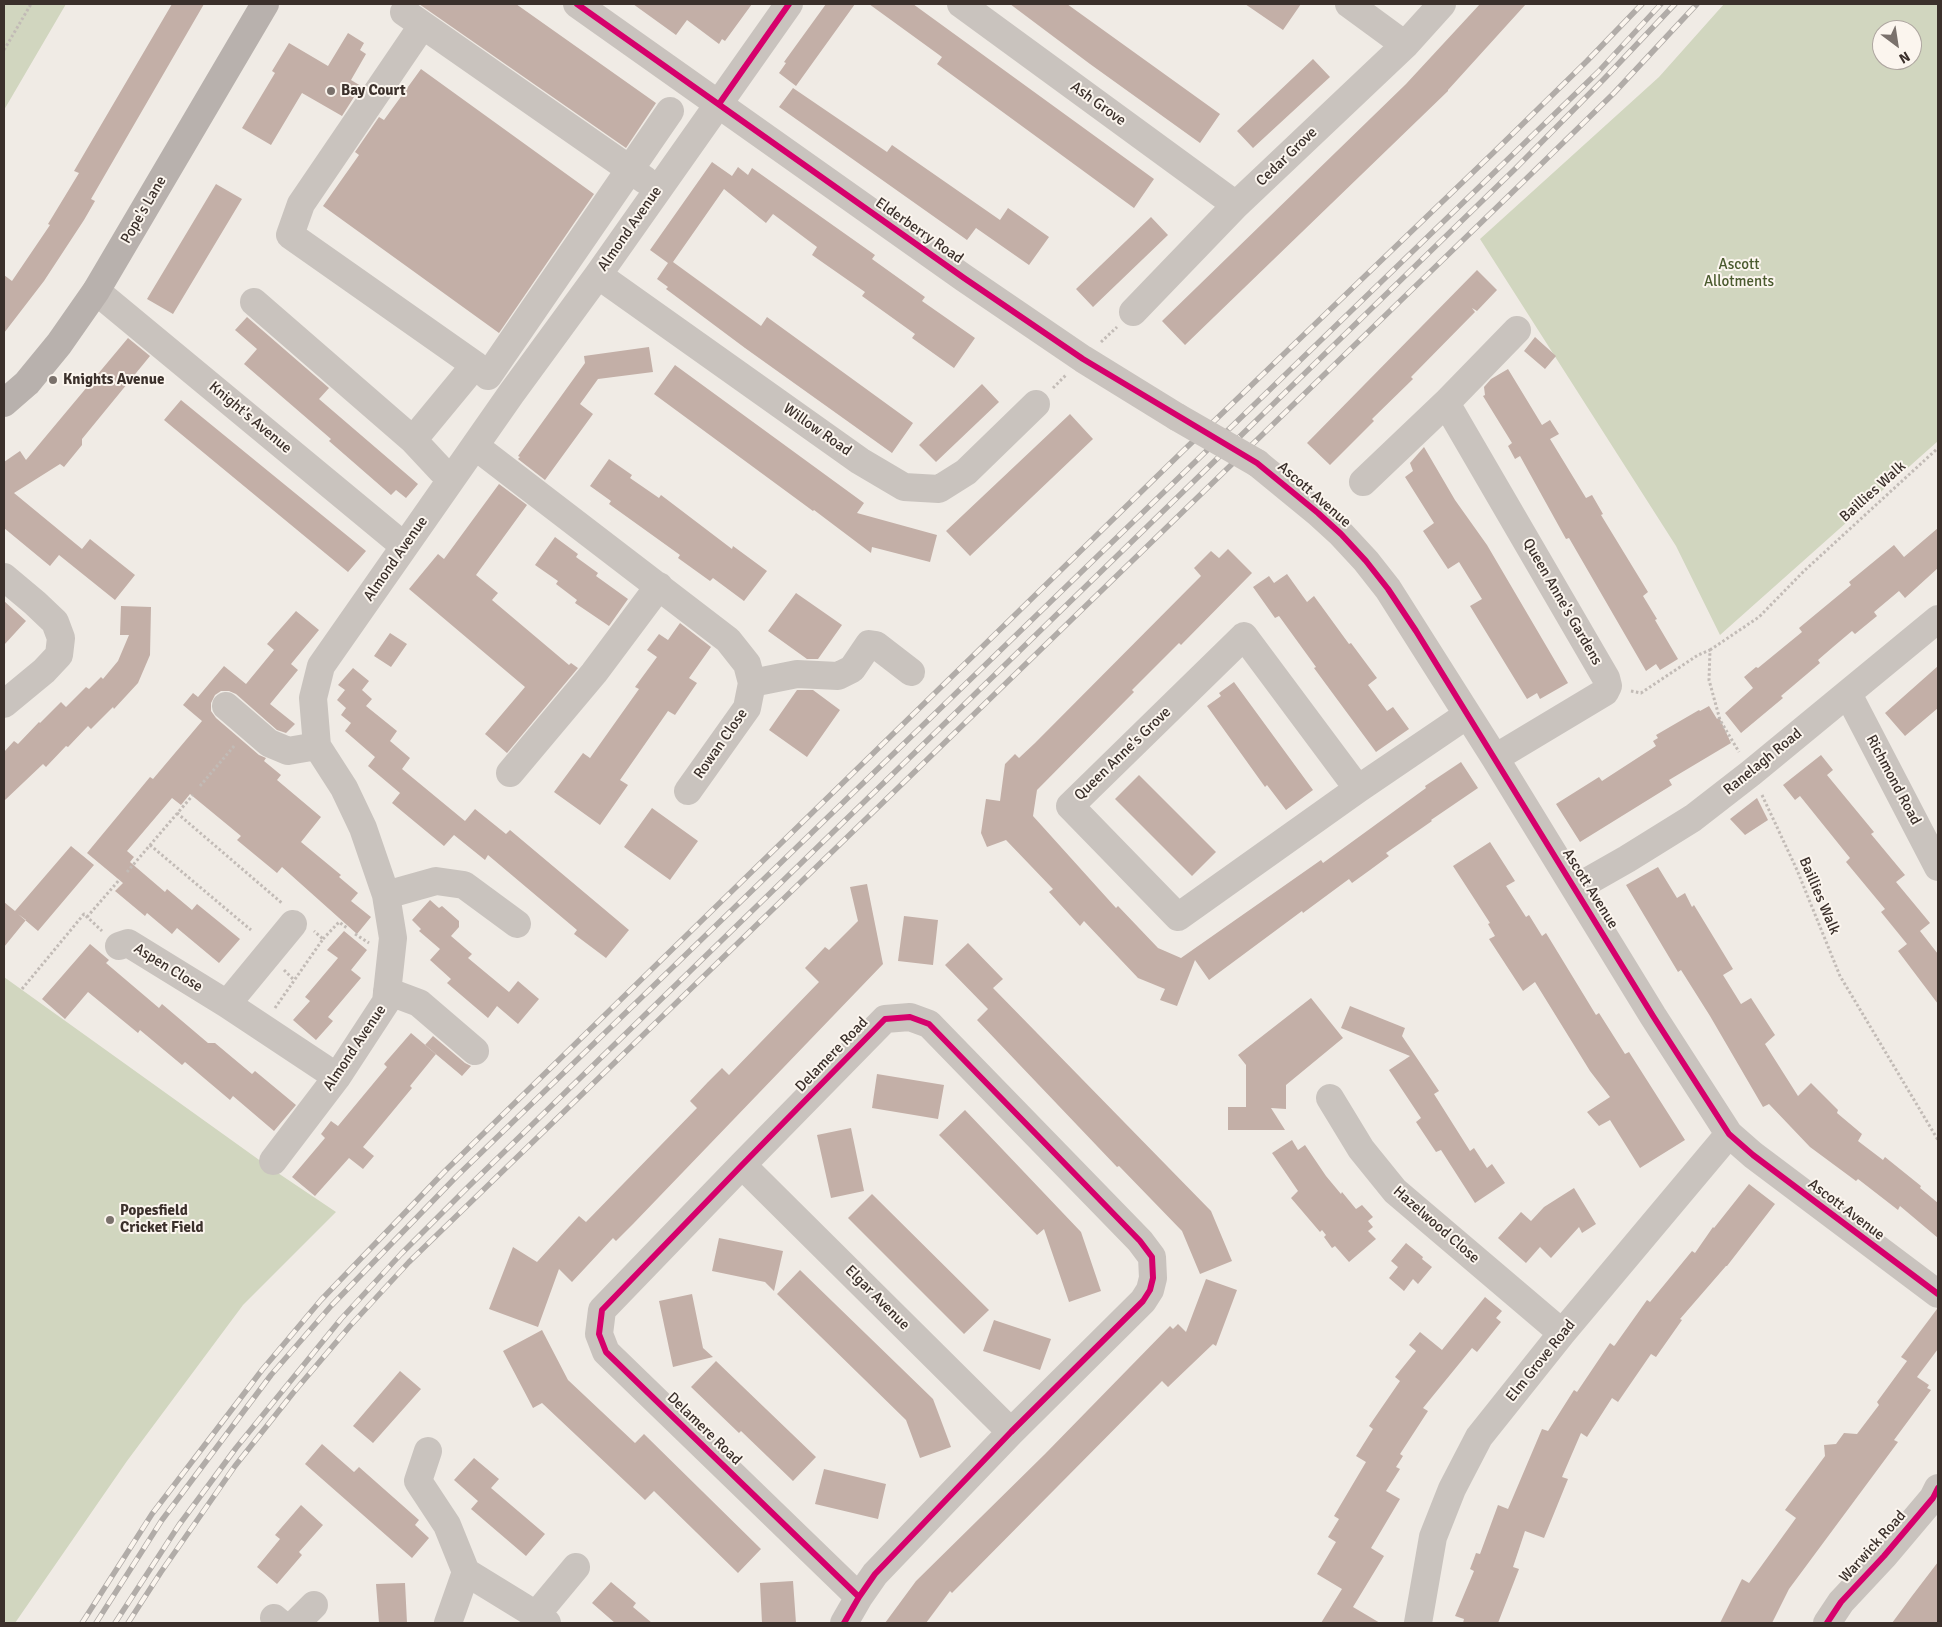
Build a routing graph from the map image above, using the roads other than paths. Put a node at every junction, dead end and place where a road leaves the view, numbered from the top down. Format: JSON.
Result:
{"nodes":[{"id":1,"x":265,"y":4,"type":"edge"},
{"id":2,"x":577,"y":4,"type":"edge"},
{"id":3,"x":789,"y":4,"type":"edge"},
{"id":4,"x":961,"y":4,"type":"edge"},
{"id":5,"x":1349,"y":4,"type":"edge"},
{"id":6,"x":1442,"y":4,"type":"edge"},
{"id":7,"x":1405,"y":44,"type":"junction"},
{"id":8,"x":719,"y":104,"type":"junction"},
{"id":9,"x":670,"y":111,"type":"dead end"},
{"id":10,"x":631,"y":169,"type":"junction"},
{"id":11,"x":658,"y":189,"type":"junction"},
{"id":12,"x":1236,"y":205,"type":"junction"},
{"id":13,"x":598,"y":275,"type":"junction"},
{"id":14,"x":96,"y":291,"type":"junction"},
{"id":15,"x":254,"y":302,"type":"dead end"},
{"id":16,"x":1133,"y":312,"type":"road end"},
{"id":17,"x":1517,"y":330,"type":"dead end"},
{"id":18,"x":482,"y":371,"type":"junction"},
{"id":19,"x":511,"y":394,"type":"junction"},
{"id":20,"x":4,"y":403,"type":"edge"},
{"id":21,"x":1446,"y":403,"type":"junction"},
{"id":22,"x":1036,"y":404,"type":"road end"},
{"id":23,"x":413,"y":440,"type":"junction"},
{"id":24,"x":475,"y":446,"type":"junction"},
{"id":25,"x":1257,"y":463,"type":"joint"},
{"id":26,"x":453,"y":477,"type":"junction"},
{"id":27,"x":1362,"y":482,"type":"dead end"},
{"id":28,"x":404,"y":546,"type":"junction"},
{"id":29,"x":4,"y":576,"type":"edge"},
{"id":30,"x":659,"y":586,"type":"junction"},
{"id":31,"x":1938,"y":619,"type":"edge"},
{"id":32,"x":911,"y":672,"type":"dead end"},
{"id":33,"x":752,"y":683,"type":"junction"},
{"id":34,"x":1848,"y":694,"type":"junction"},
{"id":35,"x":4,"y":704,"type":"edge"},
{"id":36,"x":226,"y":706,"type":"dead end"},
{"id":37,"x":1467,"y":715,"type":"junction"},
{"id":38,"x":318,"y":746,"type":"junction"},
{"id":39,"x":1495,"y":758,"type":"junction"},
{"id":40,"x":510,"y":773,"type":"dead end"},
{"id":41,"x":1358,"y":789,"type":"junction"},
{"id":42,"x":696,"y":790,"type":"dead end"},
{"id":43,"x":1938,"y":867,"type":"edge"},
{"id":44,"x":1576,"y":888,"type":"junction"},
{"id":45,"x":386,"y":895,"type":"junction"},
{"id":46,"x":296,"y":919,"type":"road end"},
{"id":47,"x":517,"y":924,"type":"dead end"},
{"id":48,"x":120,"y":946,"type":"road end"},
{"id":49,"x":387,"y":991,"type":"junction"},
{"id":50,"x":226,"y":1004,"type":"junction"},
{"id":51,"x":475,"y":1051,"type":"dead end"},
{"id":52,"x":337,"y":1077,"type":"junction"},
{"id":53,"x":1330,"y":1098,"type":"dead end"},
{"id":54,"x":1730,"y":1134,"type":"junction"},
{"id":55,"x":274,"y":1161,"type":"dead end"},
{"id":56,"x":742,"y":1165,"type":"junction"},
{"id":57,"x":1938,"y":1294,"type":"edge"},
{"id":58,"x":1562,"y":1334,"type":"junction"},
{"id":59,"x":1011,"y":1432,"type":"junction"},
{"id":60,"x":428,"y":1452,"type":"dead end"},
{"id":61,"x":1938,"y":1488,"type":"edge"},
{"id":62,"x":576,"y":1567,"type":"dead end"},
{"id":63,"x":466,"y":1572,"type":"junction"},
{"id":64,"x":859,"y":1597,"type":"junction"},
{"id":65,"x":541,"y":1619,"type":"edge"},
{"id":66,"x":448,"y":1623,"type":"edge"},
{"id":67,"x":844,"y":1623,"type":"edge"},
{"id":68,"x":1418,"y":1623,"type":"edge"},
{"id":69,"x":1827,"y":1623,"type":"edge"}],
"edges":[{"from":1,"to":14,"type":"main road","name":"Pope's Lane"},
{"from":2,"to":8,"type":"street","name":"Elderberry Road"},
{"from":3,"to":8,"type":"street","name":"Almond Avenue"},
{"from":4,"to":12,"type":"street","name":"Ash Grove"},
{"from":5,"to":7,"type":"street"},
{"from":6,"to":7,"type":"street","name":"Cedar Grove"},
{"from":7,"to":12,"type":"street","name":"Cedar Grove"},
{"from":8,"to":11,"type":"street","name":"Almond Avenue"},
{"from":8,"to":25,"type":"street","name":"Elderberry Road","bridge":true},
{"from":9,"to":10,"type":"street"},
{"from":10,"to":11,"type":"street"},
{"from":10,"to":18,"type":"street"},
{"from":10,"to":18,"type":"street"},
{"from":11,"to":13,"type":"street","name":"Almond Avenue"},
{"from":12,"to":16,"type":"street","name":"Cedar Grove"},
{"from":13,"to":19,"type":"street","name":"Almond Avenue"},
{"from":13,"to":22,"type":"street","name":"Willow Road"},
{"from":14,"to":20,"type":"main road","name":"Pope's Lane"},
{"from":14,"to":28,"type":"street","name":"Knight's Avenue"},
{"from":15,"to":23,"type":"street"},
{"from":17,"to":21,"type":"street"},
{"from":18,"to":19,"type":"street"},
{"from":18,"to":23,"type":"street"},
{"from":19,"to":24,"type":"street","name":"Almond Avenue"},
{"from":21,"to":27,"type":"street"},
{"from":21,"to":39,"type":"street","name":"Queen Anne's Gardens"},
{"from":23,"to":26,"type":"street"},
{"from":24,"to":26,"type":"street","name":"Almond Avenue"},
{"from":24,"to":30,"type":"street"},
{"from":25,"to":37,"type":"street","name":"Ascott Avenue"},
{"from":26,"to":28,"type":"street","name":"Almond Avenue"},
{"from":28,"to":38,"type":"street","name":"Almond Avenue"},
{"from":29,"to":35,"type":"street"},
{"from":30,"to":33,"type":"street"},
{"from":30,"to":40,"type":"street"},
{"from":31,"to":34,"type":"street","name":"Ranelagh Road"},
{"from":32,"to":33,"type":"street"},
{"from":33,"to":42,"type":"street","name":"Rowan Close"},
{"from":34,"to":43,"type":"street","name":"Richmond Road"},
{"from":34,"to":44,"type":"street","name":"Ranelagh Road"},
{"from":36,"to":38,"type":"street"},
{"from":37,"to":39,"type":"street","name":"Ascott Avenue"},
{"from":37,"to":41,"type":"street","name":"Queen Anne's Grove"},
{"from":38,"to":45,"type":"street","name":"Almond Avenue"},
{"from":39,"to":44,"type":"street","name":"Ascott Avenue"},
{"from":41,"to":41,"type":"street","name":"Queen Anne's Grove"},
{"from":44,"to":54,"type":"street","name":"Ascott Avenue"},
{"from":45,"to":47,"type":"street"},
{"from":45,"to":49,"type":"street","name":"Almond Avenue"},
{"from":46,"to":50,"type":"street"},
{"from":48,"to":50,"type":"street","name":"Aspen Close"},
{"from":49,"to":51,"type":"street"},
{"from":49,"to":52,"type":"street","name":"Almond Avenue"},
{"from":50,"to":52,"type":"street","name":"Aspen Close"},
{"from":52,"to":55,"type":"street","name":"Almond Avenue"},
{"from":53,"to":58,"type":"street","name":"Hazelwood Close"},
{"from":54,"to":57,"type":"street","name":"Ascott Avenue"},
{"from":54,"to":58,"type":"street","name":"Elm Grove Road"},
{"from":56,"to":59,"type":"street","name":"Elgar Avenue"},
{"from":56,"to":59,"type":"street","name":"Delamere Road"},
{"from":56,"to":64,"type":"street","name":"Delamere Road"},
{"from":58,"to":68,"type":"street","name":"Elm Grove Road"},
{"from":59,"to":64,"type":"street","name":"Delamere Road"},
{"from":60,"to":63,"type":"street"},
{"from":61,"to":69,"type":"street","name":"Warwick Road"},
{"from":62,"to":65,"type":"street"},
{"from":63,"to":65,"type":"street"},
{"from":63,"to":66,"type":"street"},
{"from":64,"to":67,"type":"street","name":"Delamere Road"}]}
